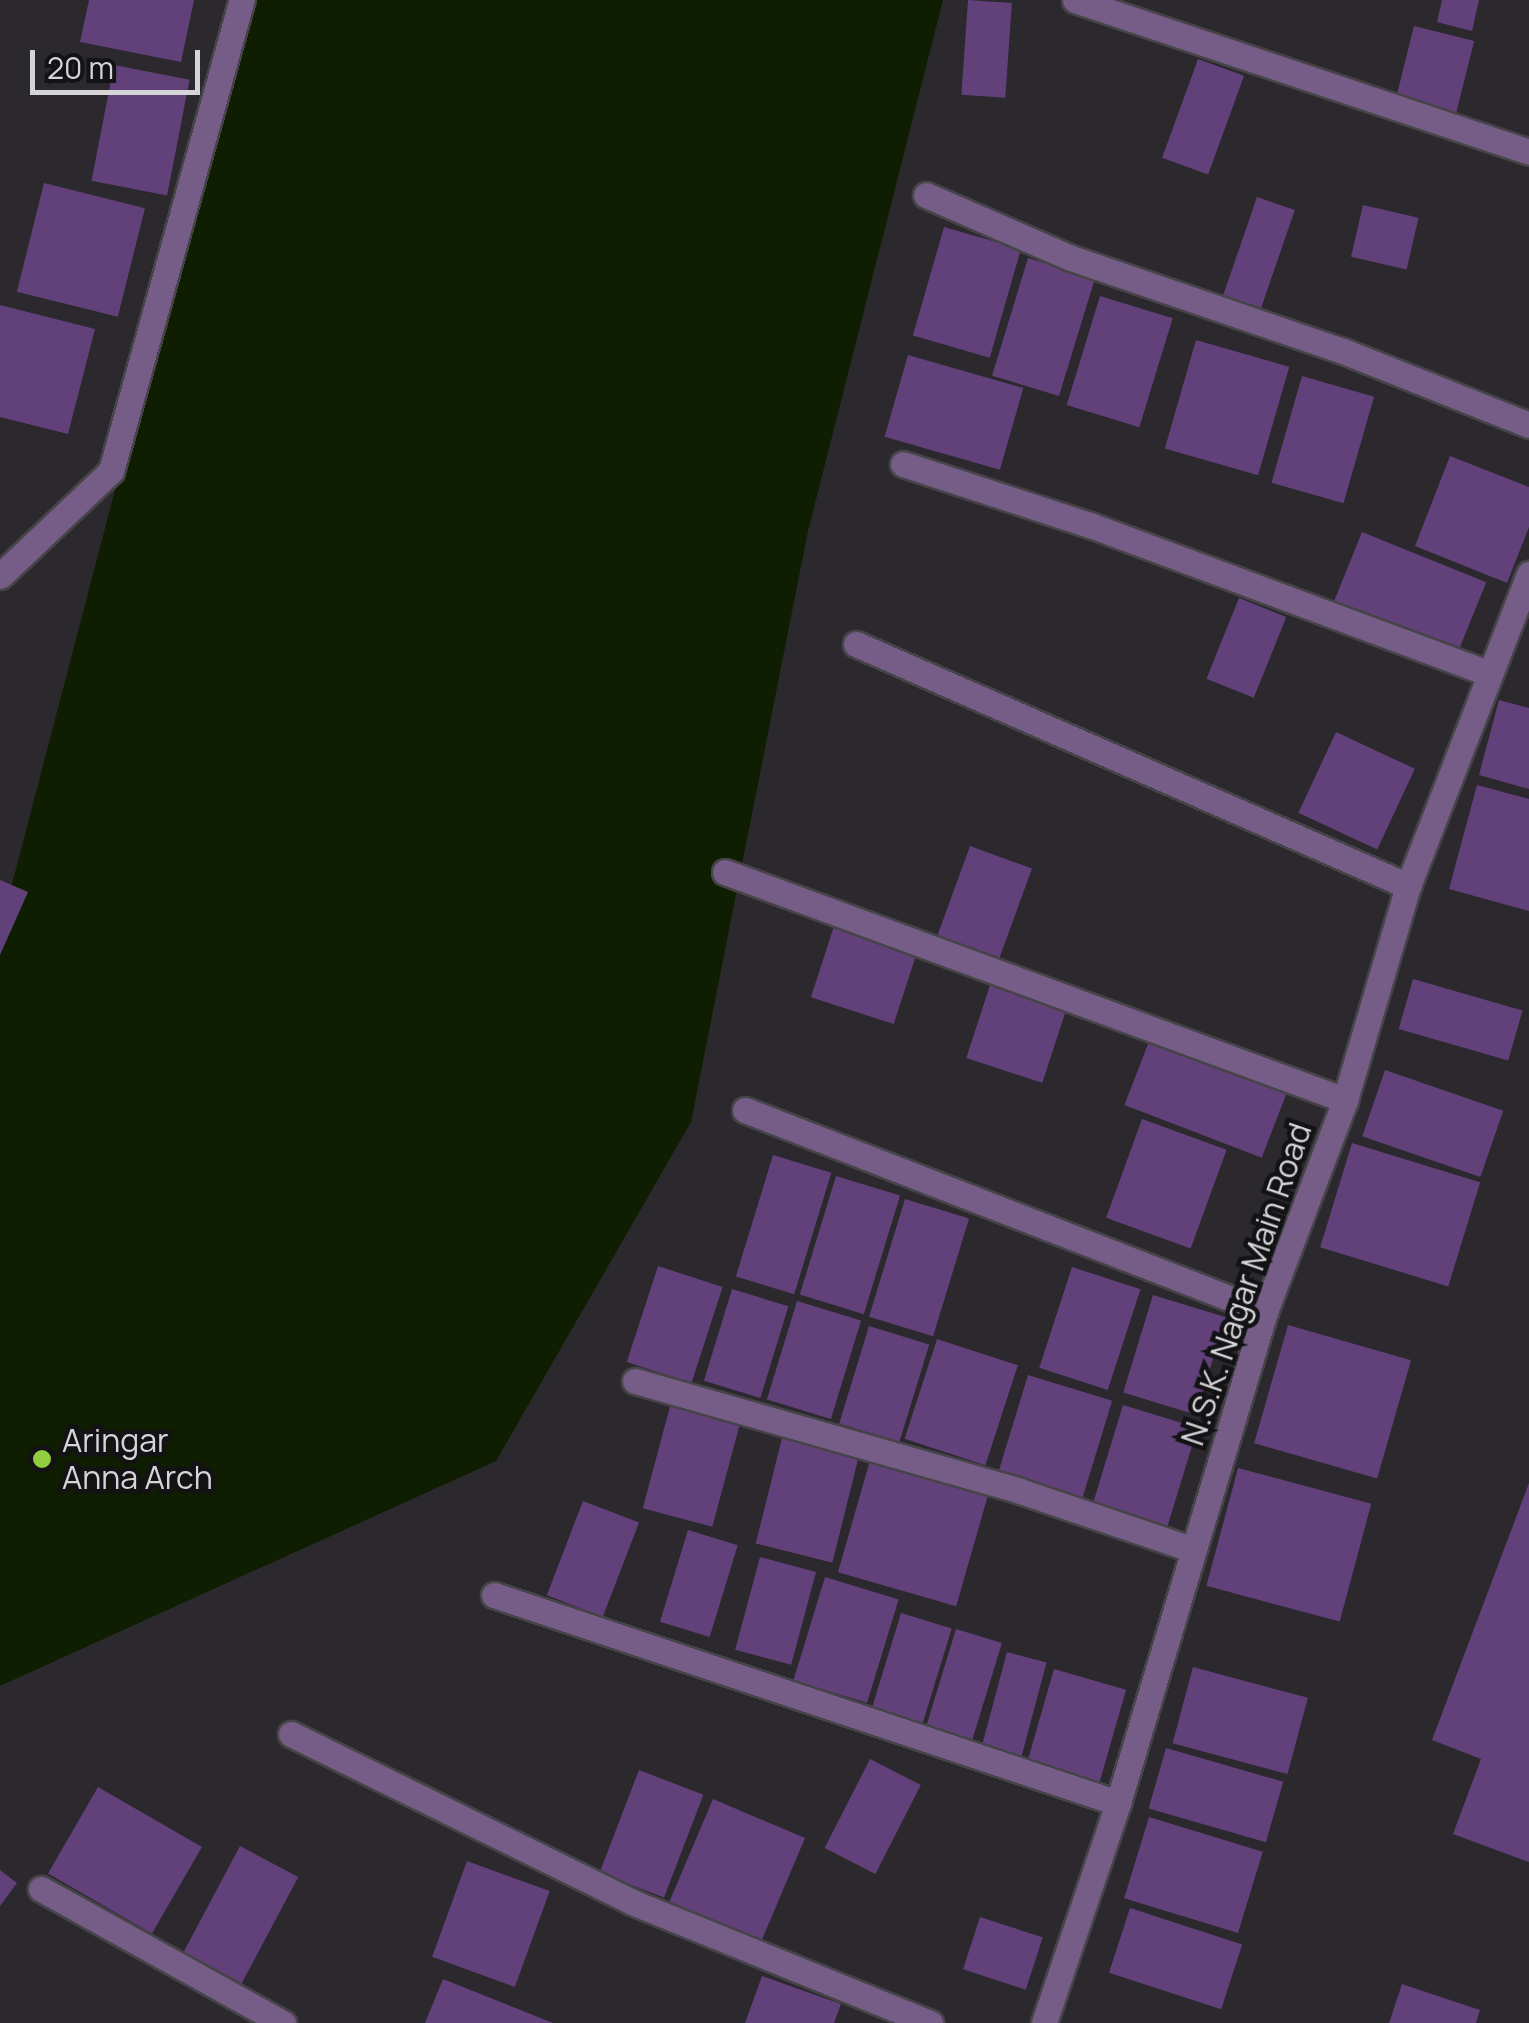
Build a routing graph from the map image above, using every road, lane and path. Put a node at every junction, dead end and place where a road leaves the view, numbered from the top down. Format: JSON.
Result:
{"nodes":[{"id":1,"x":242,"y":0,"type":"edge"},
{"id":2,"x":1075,"y":0,"type":"edge"},
{"id":3,"x":1529,"y":152,"type":"edge"},
{"id":4,"x":926,"y":195,"type":"dead end"},
{"id":5,"x":1529,"y":425,"type":"edge"},
{"id":6,"x":903,"y":464,"type":"dead end"},
{"id":7,"x":1529,"y":574,"type":"edge"},
{"id":8,"x":0,"y":576,"type":"edge"},
{"id":9,"x":856,"y":644,"type":"dead end"},
{"id":10,"x":1490,"y":674,"type":"junction"},
{"id":11,"x":725,"y":872,"type":"dead end"},
{"id":12,"x":1408,"y":886,"type":"junction"},
{"id":13,"x":1345,"y":1100,"type":"junction"},
{"id":14,"x":745,"y":1110,"type":"dead end"},
{"id":15,"x":1265,"y":1312,"type":"junction"},
{"id":16,"x":636,"y":1381,"type":"dead end"},
{"id":17,"x":1191,"y":1549,"type":"junction"},
{"id":18,"x":494,"y":1595,"type":"dead end"},
{"id":19,"x":291,"y":1734,"type":"dead end"},
{"id":20,"x":1118,"y":1803,"type":"junction"},
{"id":21,"x":41,"y":1889,"type":"dead end"},
{"id":22,"x":283,"y":2023,"type":"edge"},
{"id":23,"x":930,"y":2023,"type":"edge"},
{"id":24,"x":1044,"y":2023,"type":"edge"}],
"edges":[{"from":1,"to":8,"type":"street"},
{"from":2,"to":3,"type":"street"},
{"from":4,"to":5,"type":"street"},
{"from":6,"to":10,"type":"street"},
{"from":7,"to":10,"type":"street","name":"N.S.K. Nagar Main Road"},
{"from":9,"to":12,"type":"street"},
{"from":10,"to":12,"type":"street","name":"N.S.K. Nagar Main Road"},
{"from":11,"to":13,"type":"street"},
{"from":12,"to":13,"type":"street","name":"N.S.K. Nagar Main Road"},
{"from":13,"to":15,"type":"street","name":"N.S.K. Nagar Main Road"},
{"from":14,"to":15,"type":"street"},
{"from":15,"to":17,"type":"street","name":"N.S.K. Nagar Main Road"},
{"from":16,"to":17,"type":"street"},
{"from":17,"to":20,"type":"street","name":"N.S.K. Nagar Main Road"},
{"from":18,"to":20,"type":"street"},
{"from":19,"to":23,"type":"street"},
{"from":20,"to":24,"type":"street","name":"N.S.K. Nagar Main Road"},
{"from":21,"to":22,"type":"street"}]}
